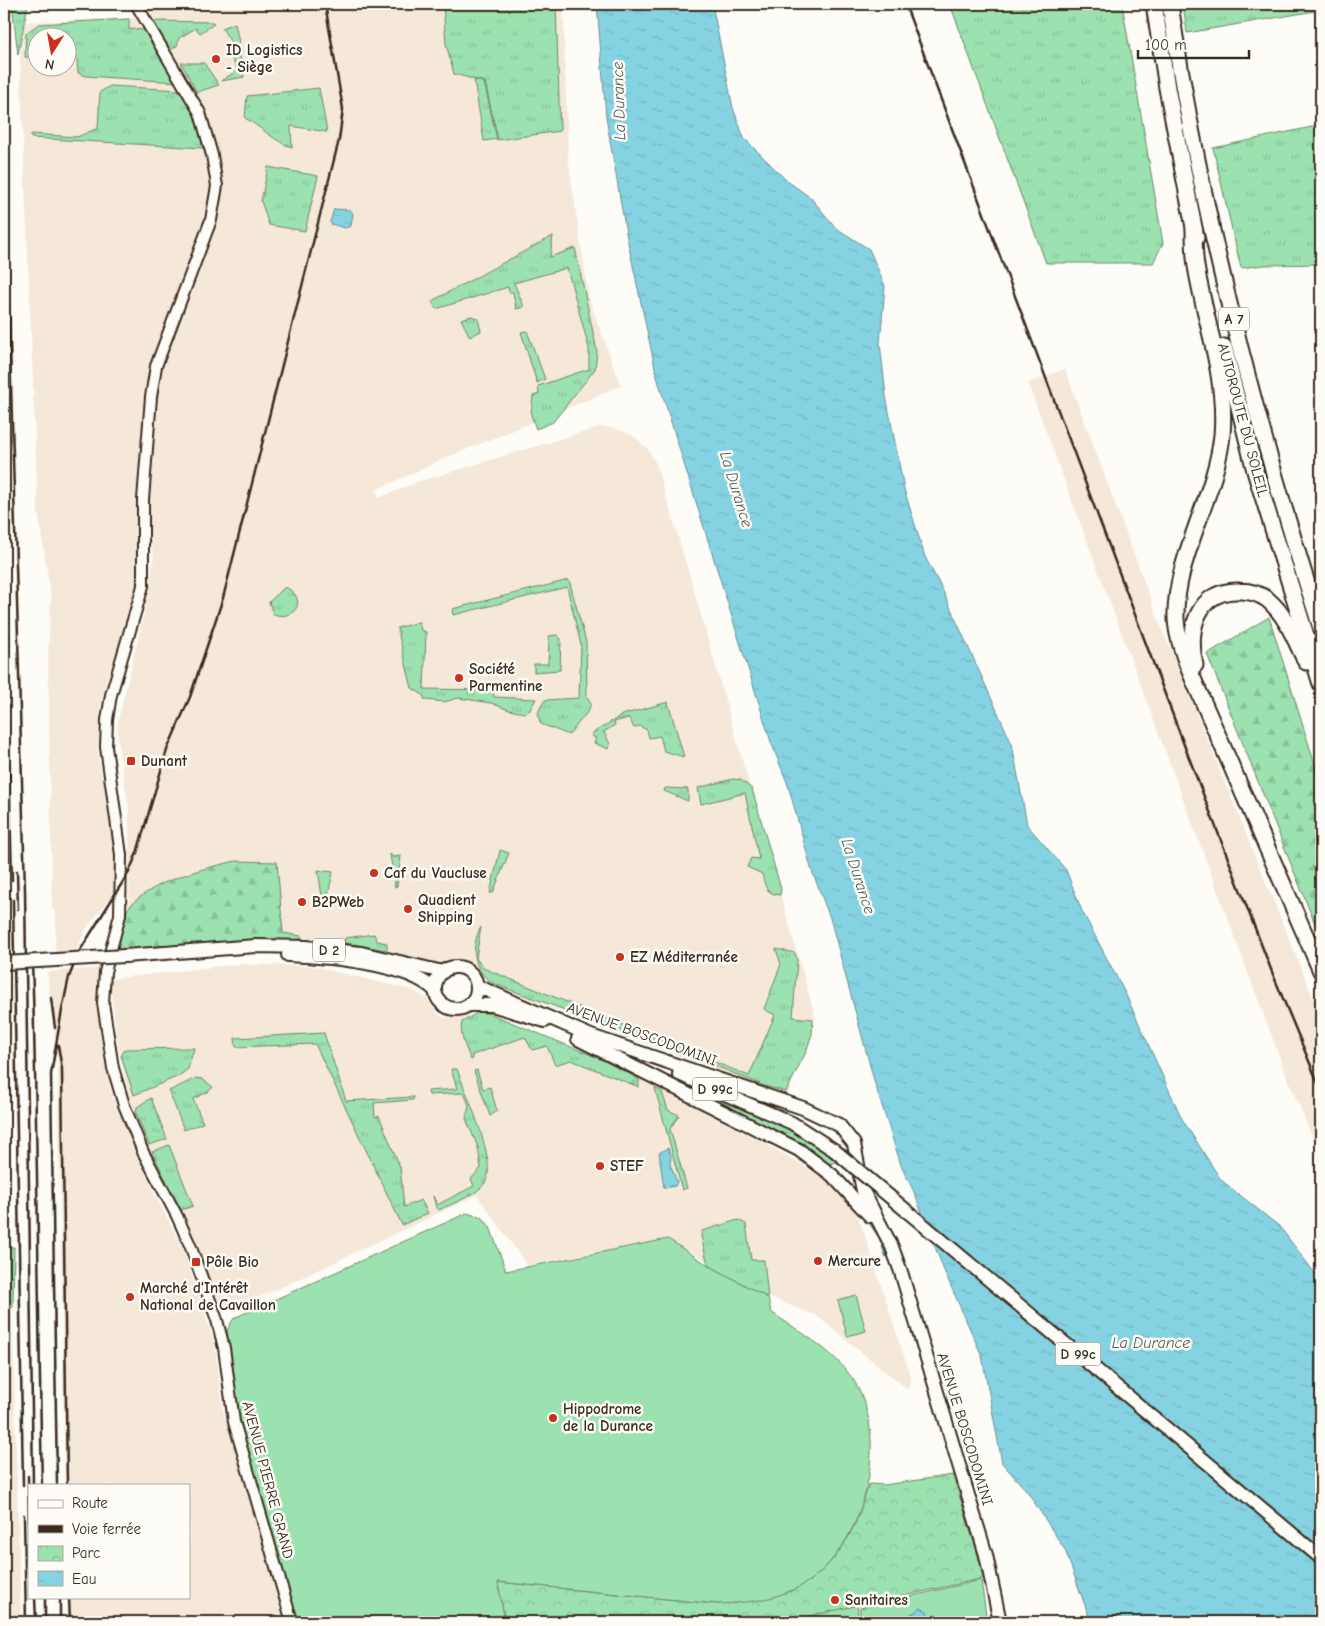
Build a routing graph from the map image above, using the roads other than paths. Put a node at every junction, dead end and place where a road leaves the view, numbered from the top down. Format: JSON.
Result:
{"nodes":[{"id":1,"x":136,"y":4,"type":"edge"},
{"id":2,"x":1154,"y":4,"type":"edge"},
{"id":3,"x":1170,"y":4,"type":"edge"},
{"id":4,"x":1194,"y":228,"type":"junction"},
{"id":5,"x":1321,"y":628,"type":"edge"},
{"id":6,"x":1321,"y":684,"type":"edge"},
{"id":7,"x":1321,"y":690,"type":"edge"},
{"id":8,"x":213,"y":951,"type":"junction"},
{"id":9,"x":1321,"y":955,"type":"edge"},
{"id":10,"x":4,"y":963,"type":"edge"},
{"id":11,"x":1321,"y":971,"type":"edge"},
{"id":12,"x":443,"y":972,"type":"junction"},
{"id":13,"x":477,"y":986,"type":"junction"},
{"id":14,"x":435,"y":990,"type":"junction"},
{"id":15,"x":468,"y":1005,"type":"junction"},
{"id":16,"x":558,"y":1026,"type":"junction"},
{"id":17,"x":591,"y":1036,"type":"junction"},
{"id":18,"x":892,"y":1247,"type":"junction"},
{"id":19,"x":1321,"y":1558,"type":"edge"},
{"id":20,"x":292,"y":1622,"type":"edge"},
{"id":21,"x":1000,"y":1622,"type":"edge"}],
"edges":[{"from":1,"to":20,"type":"street","name":"AVENUE PIERRE GRAND"},
{"from":2,"to":4,"type":"highway","name":"AUTOROUTE DU SOLEIL","number":"A 7"},
{"from":3,"to":5,"type":"highway","name":"AUTOROUTE DU SOLEIL","number":"A 7"},
{"from":4,"to":6,"type":"highway","name":"AUTOROUTE DU SOLEIL","number":"A 7"},
{"from":4,"to":11,"type":"highway"},
{"from":7,"to":9,"type":"highway"},
{"from":8,"to":10,"type":"main road","number":"D 2","bridge":true},
{"from":8,"to":12,"type":"main road","number":"D 2"},
{"from":8,"to":14,"type":"main road","number":"D 2"},
{"from":12,"to":13,"type":"main road"},
{"from":12,"to":14,"type":"main road"},
{"from":13,"to":15,"type":"main road"},
{"from":13,"to":17,"type":"main road","name":"AVENUE BOSCODOMINI"},
{"from":14,"to":15,"type":"main road"},
{"from":15,"to":16,"type":"main road","name":"AVENUE BOSCODOMINI"},
{"from":16,"to":17,"type":"main road","number":"D 99c"},
{"from":16,"to":18,"type":"main road","name":"AVENUE BOSCODOMINI"},
{"from":17,"to":18,"type":"main road","name":"AVENUE BOSCODOMINI"},
{"from":17,"to":19,"type":"main road","number":"D 99c","bridge":true},
{"from":18,"to":21,"type":"main road","name":"AVENUE BOSCODOMINI"}]}
